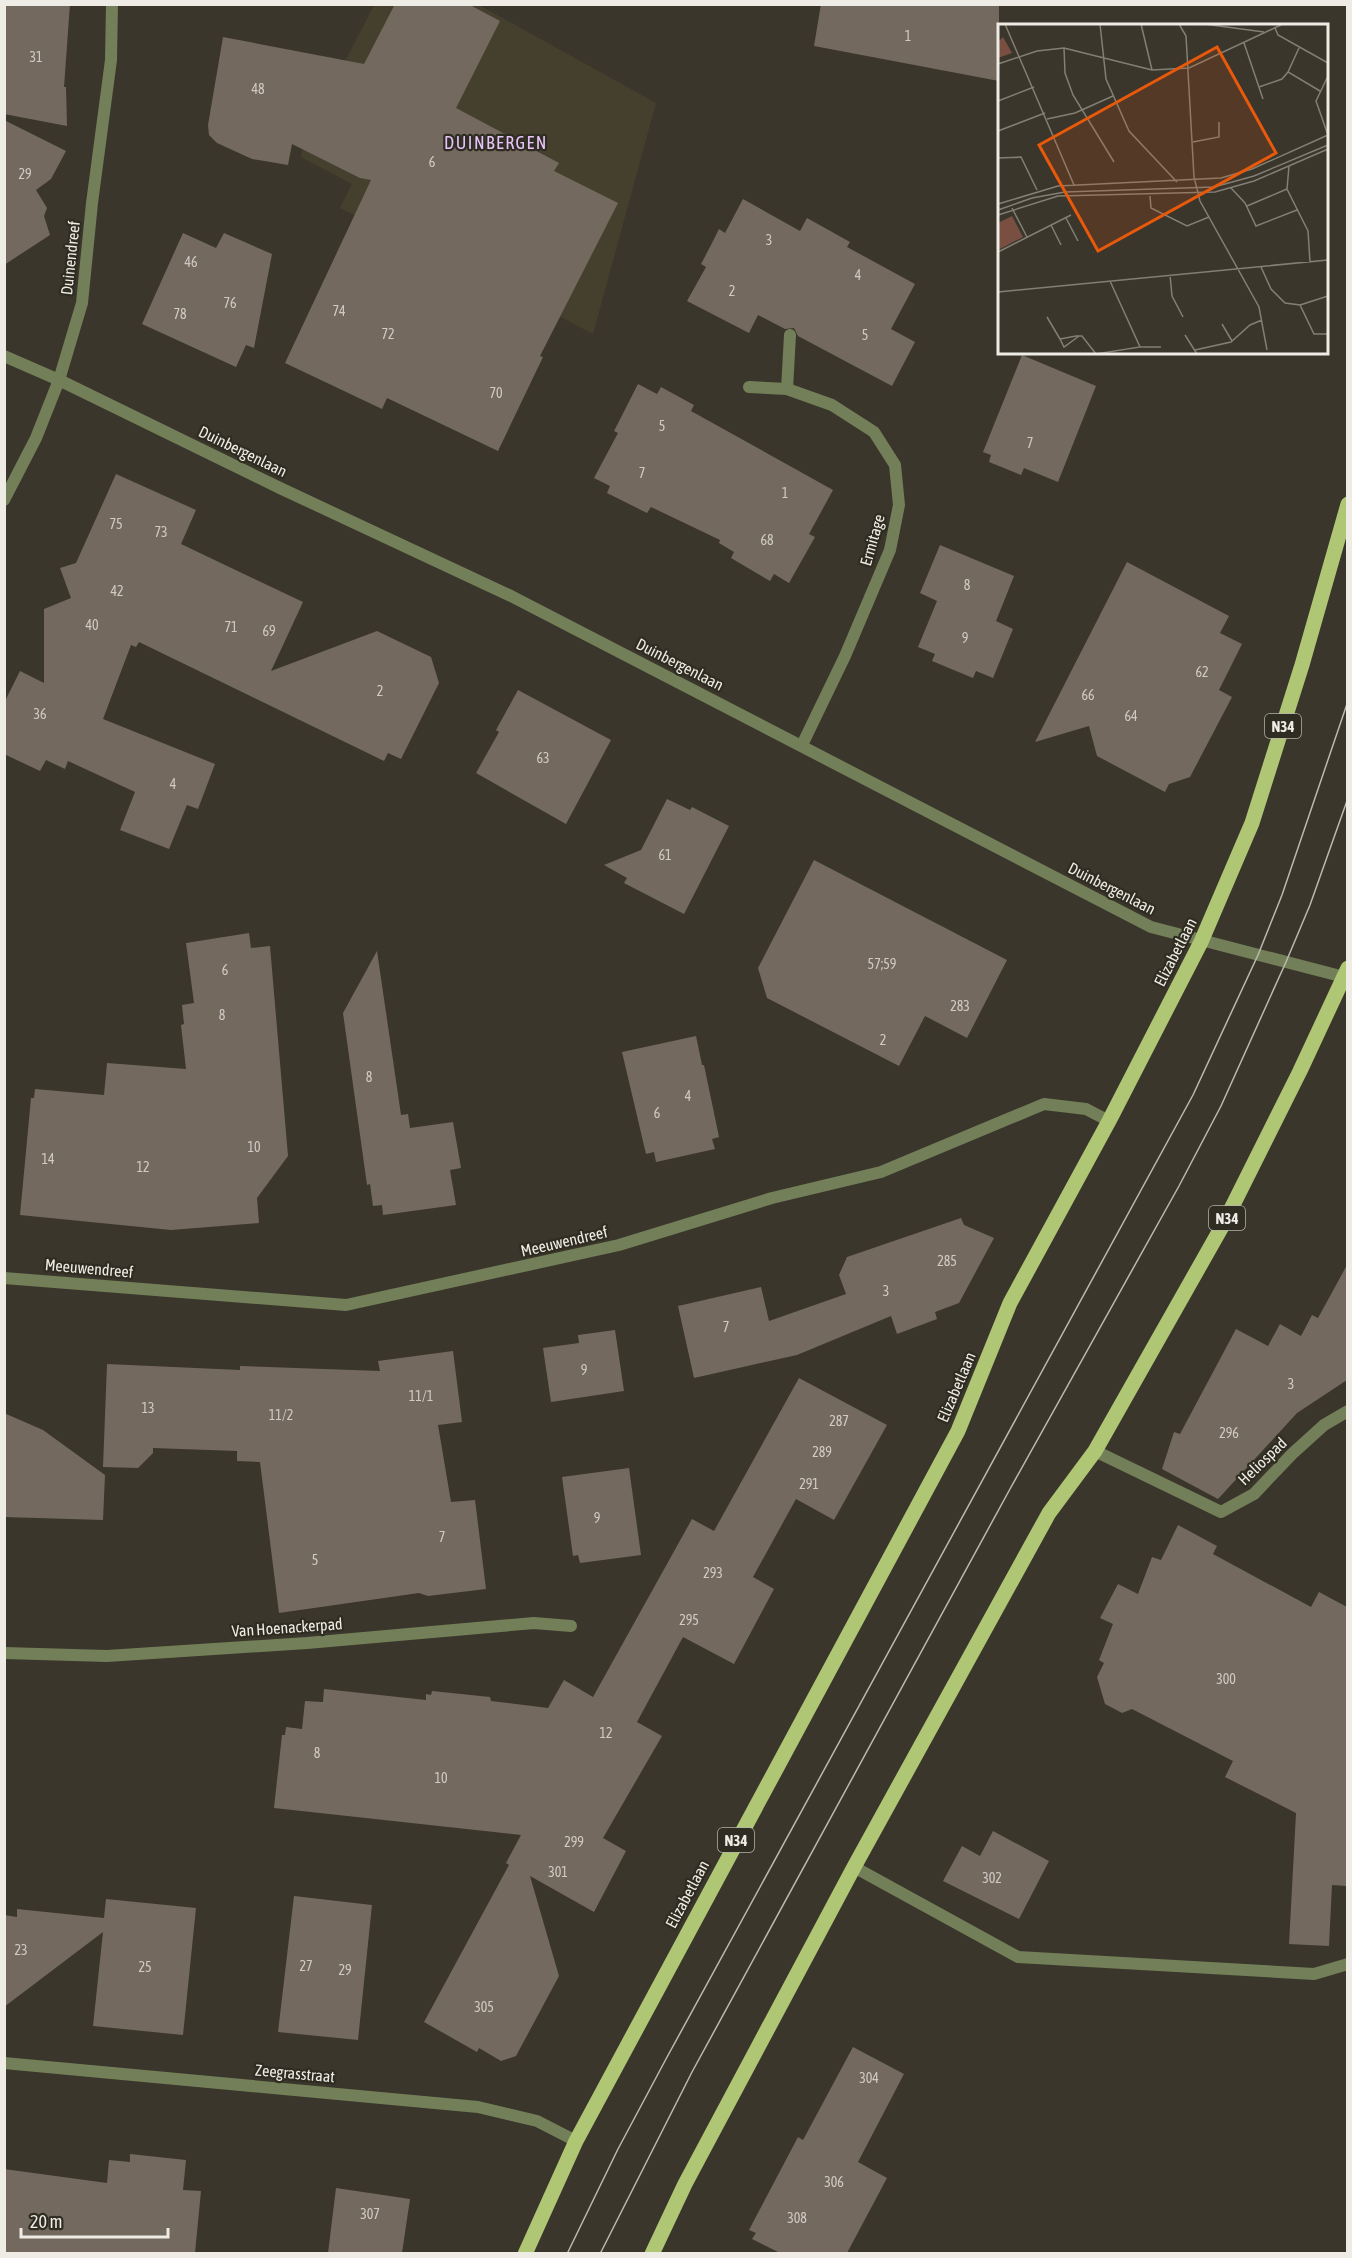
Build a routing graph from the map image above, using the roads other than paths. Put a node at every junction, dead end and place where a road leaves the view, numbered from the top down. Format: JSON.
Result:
{"nodes":[{"id":1,"x":112,"y":4,"type":"edge"},
{"id":2,"x":790,"y":335,"type":"dead end"},
{"id":3,"x":4,"y":356,"type":"edge"},
{"id":4,"x":59,"y":380,"type":"junction"},
{"id":5,"x":749,"y":387,"type":"dead end"},
{"id":6,"x":787,"y":389,"type":"junction"},
{"id":7,"x":4,"y":500,"type":"edge"},
{"id":8,"x":1347,"y":504,"type":"edge"},
{"id":9,"x":802,"y":745,"type":"junction"},
{"id":10,"x":1202,"y":942,"type":"junction"},
{"id":11,"x":1346,"y":974,"type":"edge"},
{"id":12,"x":1109,"y":1120,"type":"junction"},
{"id":13,"x":4,"y":1278,"type":"edge"},
{"id":14,"x":1347,"y":1411,"type":"edge"},
{"id":15,"x":1095,"y":1451,"type":"junction"},
{"id":16,"x":571,"y":1626,"type":"dead end"},
{"id":17,"x":4,"y":1653,"type":"edge"},
{"id":18,"x":854,"y":1867,"type":"junction"},
{"id":19,"x":1347,"y":1964,"type":"edge"},
{"id":20,"x":4,"y":2062,"type":"edge"},
{"id":21,"x":576,"y":2140,"type":"junction"},
{"id":22,"x":525,"y":2253,"type":"edge"},
{"id":23,"x":652,"y":2253,"type":"edge"}],
"edges":[{"from":1,"to":4,"type":"street","name":"Duinendreef"},
{"from":2,"to":6,"type":"street"},
{"from":3,"to":4,"type":"street","name":"Duinbergenlaan"},
{"from":4,"to":7,"type":"street","name":"Duinendreef"},
{"from":4,"to":9,"type":"street","name":"Duinbergenlaan"},
{"from":5,"to":6,"type":"street","name":"Ermitage"},
{"from":6,"to":9,"type":"street","name":"Ermitage"},
{"from":8,"to":10,"type":"main road","name":"Elizabetlaan","number":"N34"},
{"from":9,"to":10,"type":"street","name":"Duinbergenlaan"},
{"from":10,"to":11,"type":"street","name":"Duinbergenlaan"},
{"from":10,"to":12,"type":"main road","name":"Elizabetlaan","number":"N34"},
{"from":11,"to":15,"type":"main road","number":"N34"},
{"from":12,"to":13,"type":"street","name":"Meeuwendreef"},
{"from":12,"to":21,"type":"main road","name":"Elizabetlaan","number":"N34"},
{"from":14,"to":15,"type":"street","name":"Heliospad"},
{"from":15,"to":18,"type":"main road","number":"N34"},
{"from":16,"to":17,"type":"street","name":"Van Hoenackerpad"},
{"from":18,"to":19,"type":"street"},
{"from":18,"to":23,"type":"main road","number":"N34"},
{"from":20,"to":21,"type":"street","name":"Zeegrasstraat"},
{"from":21,"to":22,"type":"main road","name":"Elizabetlaan","number":"N34"}]}
